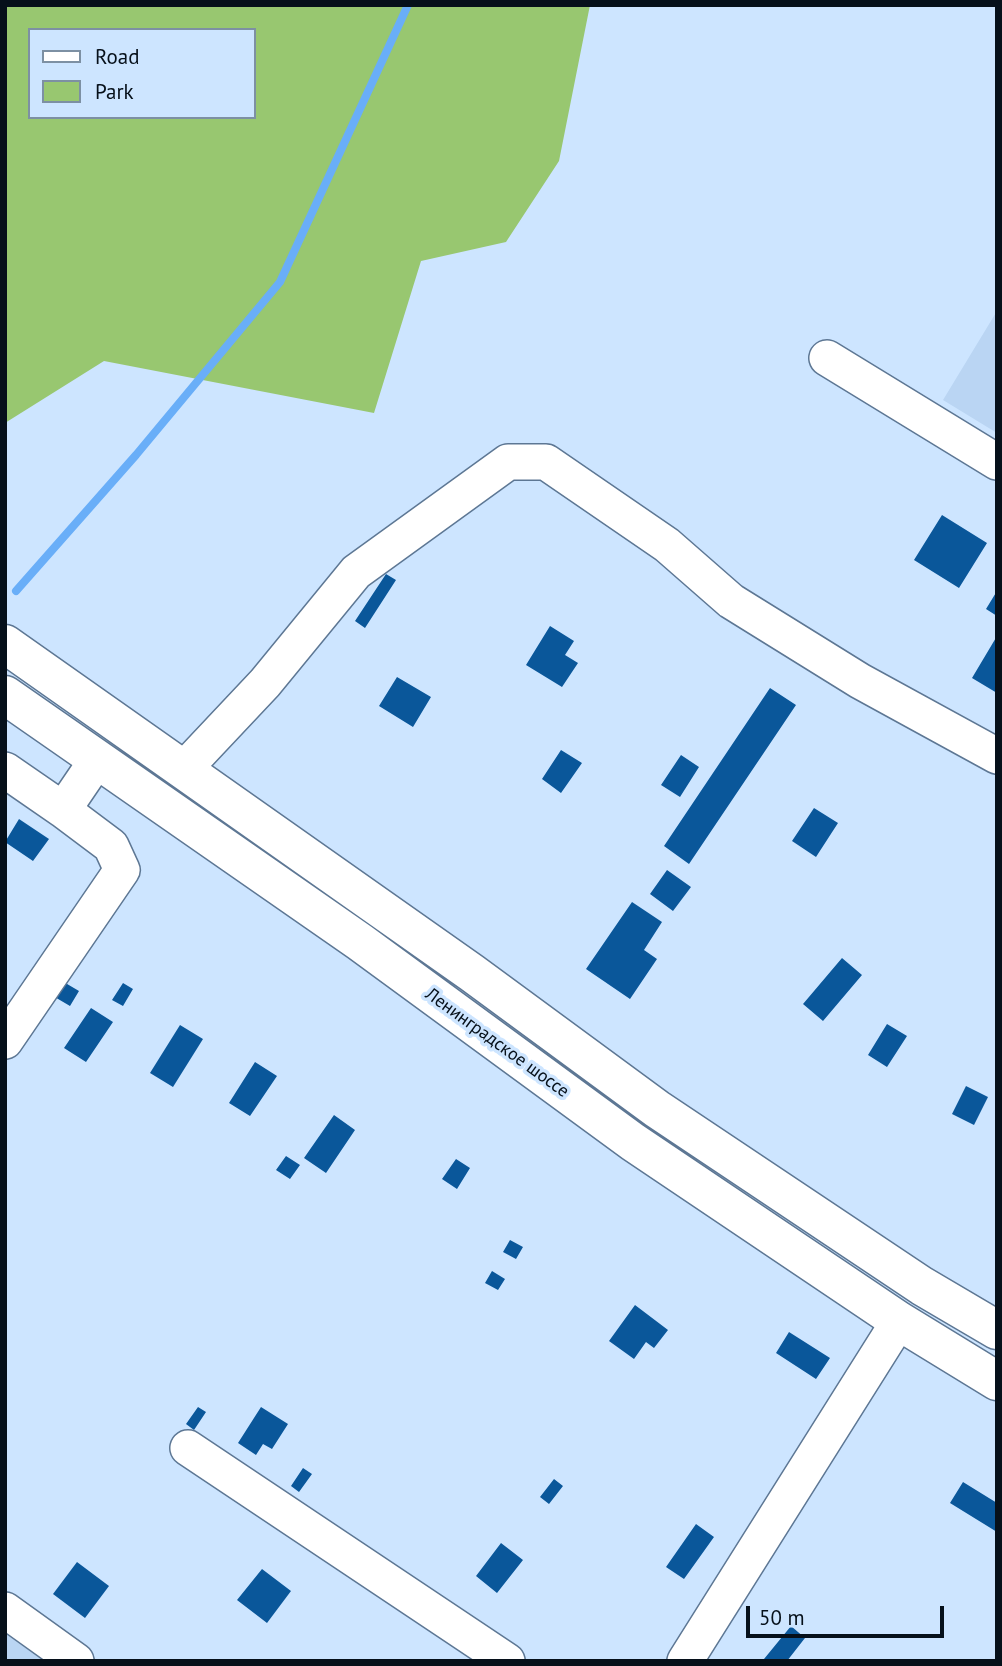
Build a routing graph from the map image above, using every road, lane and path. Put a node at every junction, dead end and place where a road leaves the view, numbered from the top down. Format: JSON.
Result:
{"nodes":[{"id":1,"x":827,"y":358,"type":"dead end"},
{"id":2,"x":997,"y":462,"type":"edge"},
{"id":3,"x":5,"y":644,"type":"edge"},
{"id":4,"x":5,"y":695,"type":"edge"},
{"id":5,"x":997,"y":756,"type":"edge"},
{"id":6,"x":97,"y":760,"type":"junction"},
{"id":7,"x":184,"y":769,"type":"junction"},
{"id":8,"x":5,"y":770,"type":"edge"},
{"id":9,"x":62,"y":810,"type":"junction"},
{"id":10,"x":5,"y":1041,"type":"edge"},
{"id":11,"x":899,"y":1321,"type":"junction"},
{"id":12,"x":997,"y":1330,"type":"edge"},
{"id":13,"x":997,"y":1381,"type":"edge"},
{"id":14,"x":188,"y":1448,"type":"dead end"},
{"id":15,"x":5,"y":1610,"type":"edge"},
{"id":16,"x":76,"y":1661,"type":"edge"},
{"id":17,"x":507,"y":1661,"type":"edge"},
{"id":18,"x":685,"y":1661,"type":"edge"}],
"edges":[{"from":1,"to":2,"type":"street"},
{"from":3,"to":7,"type":"highway"},
{"from":4,"to":6,"type":"highway","name":"Ленинградское шоссе"},
{"from":5,"to":7,"type":"street"},
{"from":6,"to":9,"type":"street"},
{"from":6,"to":11,"type":"highway","name":"Ленинградское шоссе"},
{"from":7,"to":12,"type":"highway"},
{"from":8,"to":9,"type":"street"},
{"from":9,"to":10,"type":"street"},
{"from":11,"to":13,"type":"highway","name":"Ленинградское шоссе"},
{"from":11,"to":18,"type":"street"},
{"from":14,"to":17,"type":"street"},
{"from":15,"to":16,"type":"street"}]}
